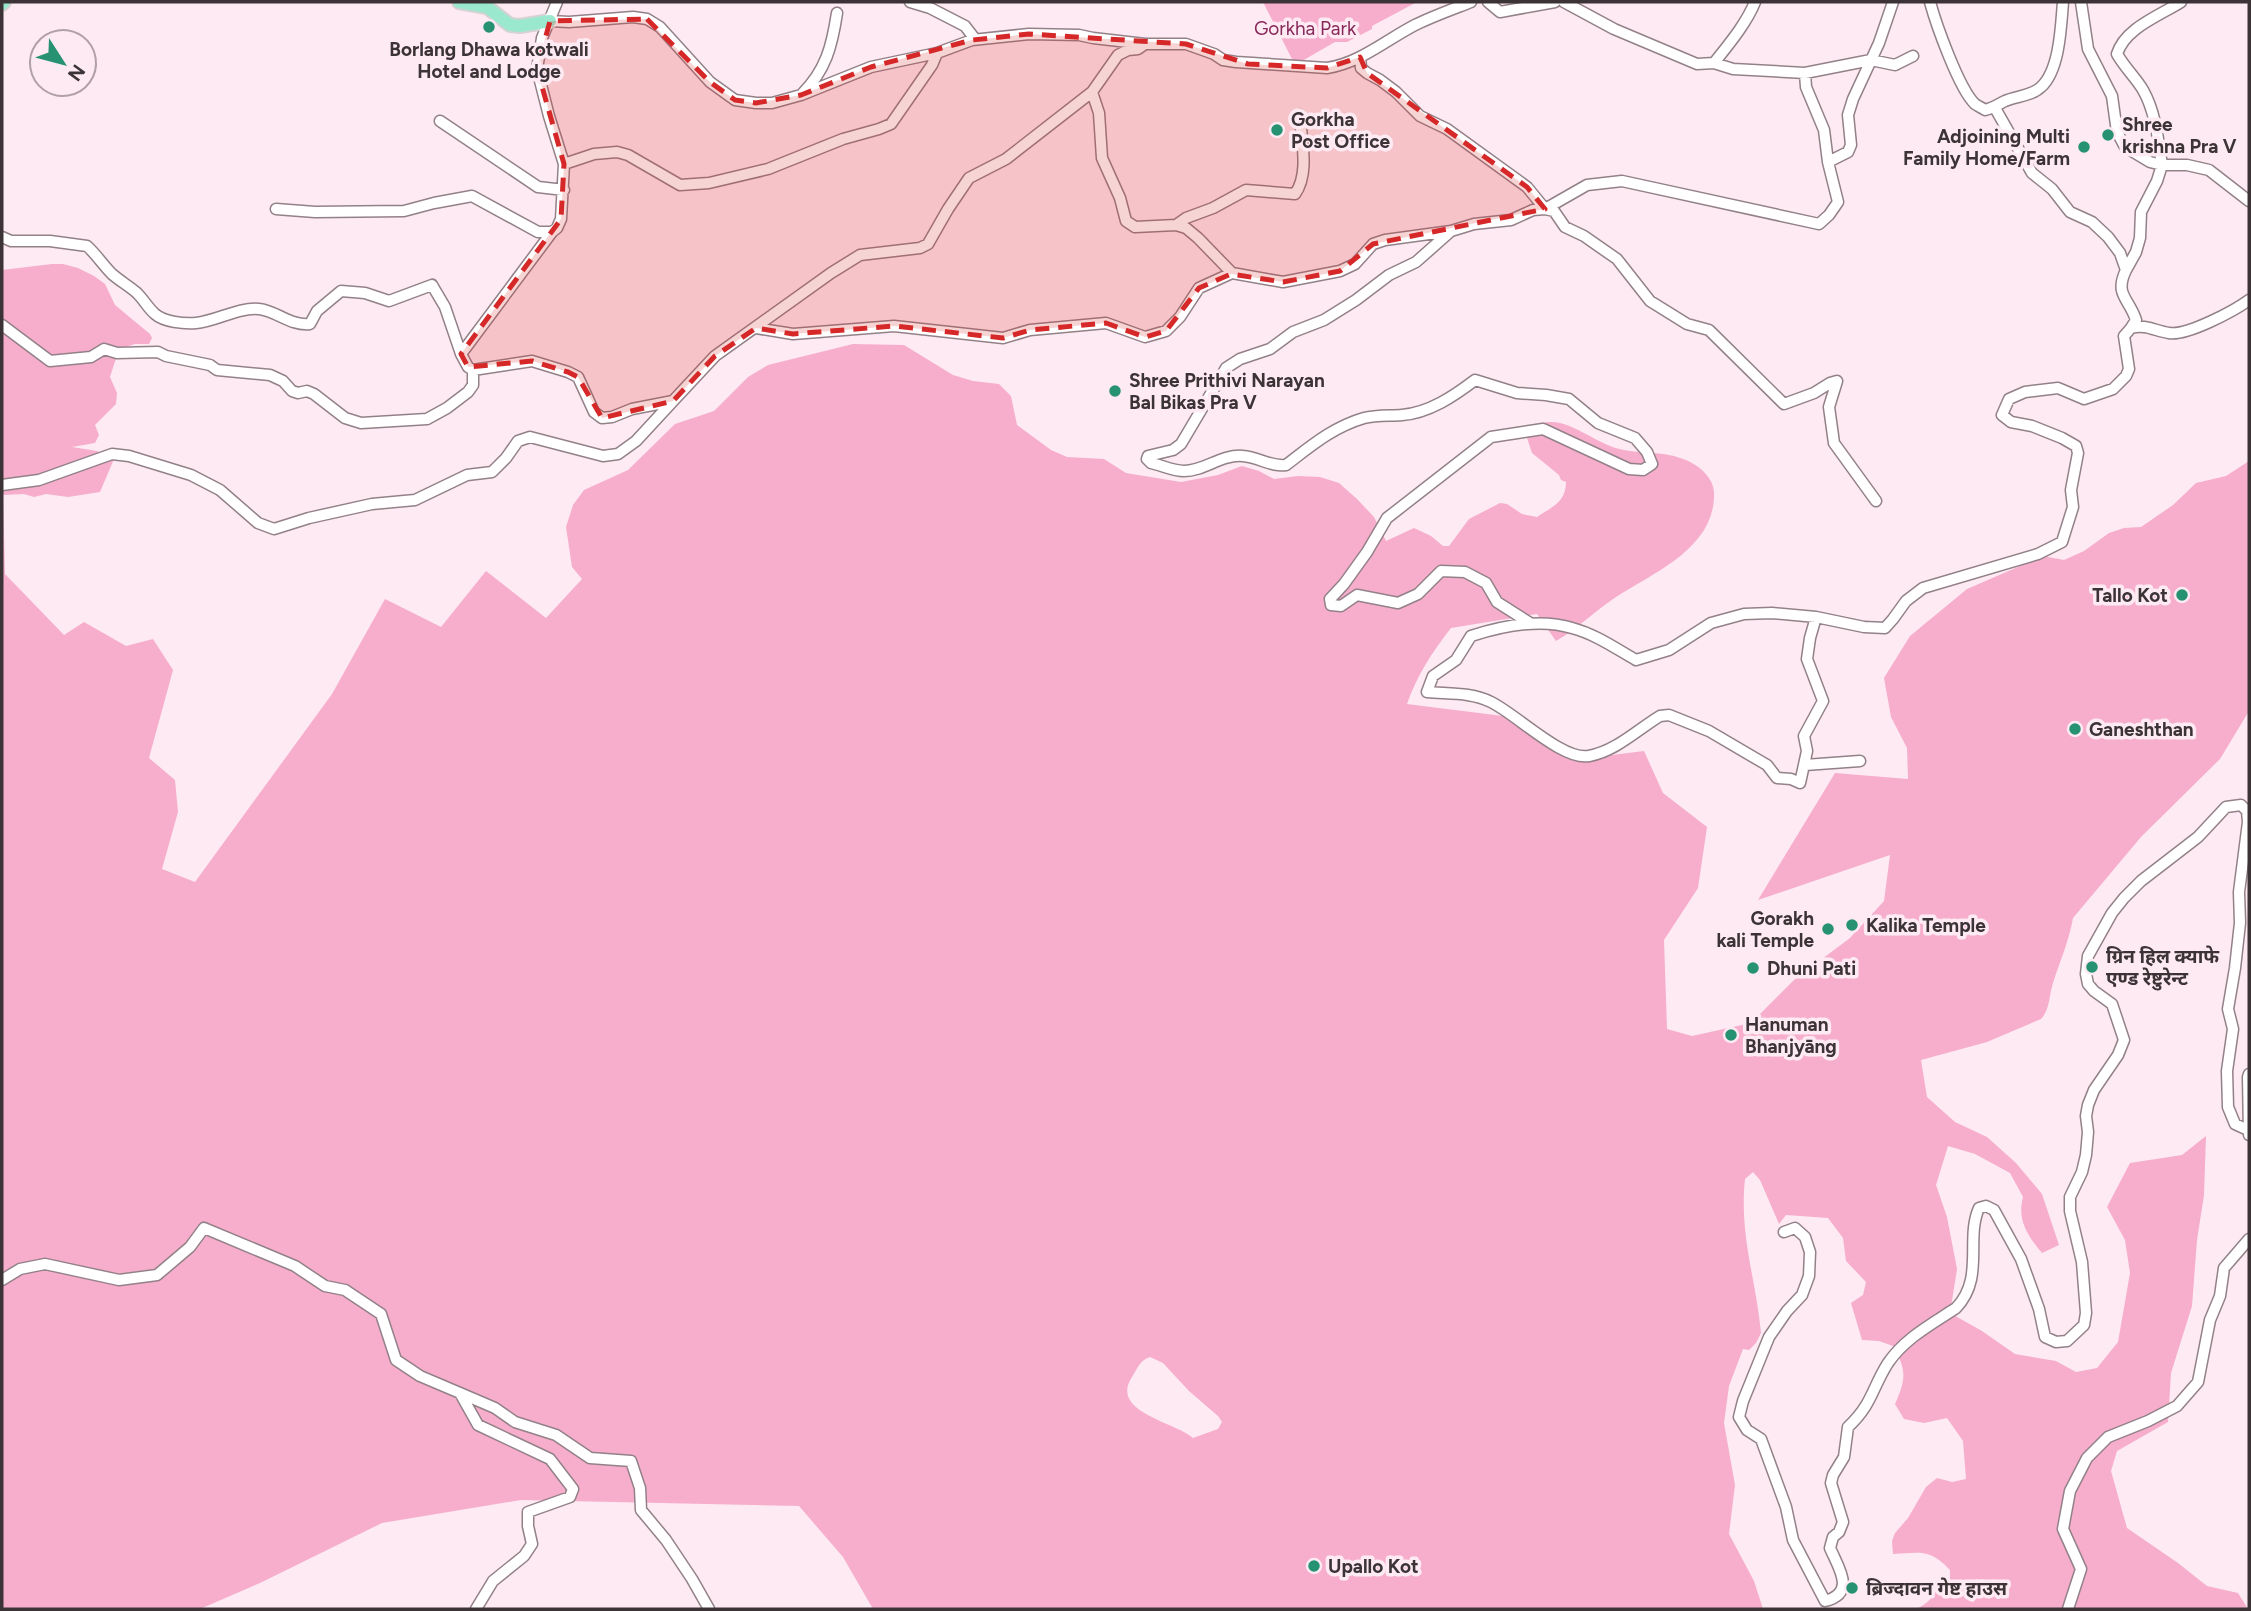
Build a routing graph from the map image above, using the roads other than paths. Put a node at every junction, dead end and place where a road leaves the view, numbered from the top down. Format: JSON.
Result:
{"nodes":[{"id":1,"x":459,"y":2,"type":"edge"},
{"id":2,"x":557,"y":2,"type":"edge"},
{"id":3,"x":910,"y":2,"type":"edge"},
{"id":4,"x":1471,"y":2,"type":"edge"},
{"id":5,"x":1488,"y":2,"type":"edge"},
{"id":6,"x":1555,"y":2,"type":"edge"},
{"id":7,"x":1564,"y":2,"type":"edge"},
{"id":8,"x":1755,"y":2,"type":"edge"},
{"id":9,"x":1893,"y":2,"type":"edge"},
{"id":10,"x":1930,"y":2,"type":"edge"},
{"id":11,"x":2063,"y":2,"type":"edge"},
{"id":12,"x":2081,"y":2,"type":"edge"},
{"id":13,"x":2181,"y":2,"type":"edge"},
{"id":14,"x":837,"y":13,"type":"dead end"},
{"id":15,"x":550,"y":21,"type":"junction"},
{"id":16,"x":975,"y":39,"type":"junction"},
{"id":17,"x":1146,"y":44,"type":"junction"},
{"id":18,"x":937,"y":53,"type":"junction"},
{"id":19,"x":1913,"y":56,"type":"dead end"},
{"id":20,"x":1360,"y":57,"type":"junction"},
{"id":21,"x":1871,"y":60,"type":"junction"},
{"id":22,"x":1714,"y":63,"type":"junction"},
{"id":23,"x":1805,"y":73,"type":"junction"},
{"id":24,"x":1092,"y":92,"type":"junction"},
{"id":25,"x":802,"y":95,"type":"junction"},
{"id":26,"x":1995,"y":108,"type":"junction"},
{"id":27,"x":1300,"y":115,"type":"dead end"},
{"id":28,"x":440,"y":121,"type":"dead end"},
{"id":29,"x":1828,"y":162,"type":"junction"},
{"id":30,"x":564,"y":164,"type":"junction"},
{"id":31,"x":2162,"y":165,"type":"junction"},
{"id":32,"x":564,"y":190,"type":"junction"},
{"id":33,"x":2249,"y":201,"type":"edge"},
{"id":34,"x":276,"y":209,"type":"dead end"},
{"id":35,"x":1545,"y":209,"type":"junction"},
{"id":36,"x":1176,"y":225,"type":"junction"},
{"id":37,"x":1451,"y":231,"type":"junction"},
{"id":38,"x":552,"y":232,"type":"junction"},
{"id":39,"x":2,"y":237,"type":"edge"},
{"id":40,"x":2126,"y":270,"type":"junction"},
{"id":41,"x":1232,"y":273,"type":"junction"},
{"id":42,"x":2249,"y":300,"type":"edge"},
{"id":43,"x":2,"y":326,"type":"edge"},
{"id":44,"x":757,"y":328,"type":"junction"},
{"id":45,"x":2131,"y":328,"type":"junction"},
{"id":46,"x":461,"y":354,"type":"junction"},
{"id":47,"x":473,"y":370,"type":"junction"},
{"id":48,"x":673,"y":401,"type":"junction"},
{"id":49,"x":2,"y":485,"type":"edge"},
{"id":50,"x":1876,"y":501,"type":"dead end"},
{"id":51,"x":1816,"y":617,"type":"junction"},
{"id":52,"x":1531,"y":623,"type":"junction"},
{"id":53,"x":1860,"y":761,"type":"dead end"},
{"id":54,"x":1805,"y":765,"type":"junction"},
{"id":55,"x":2249,"y":1074,"type":"edge"},
{"id":56,"x":2249,"y":1133,"type":"edge"},
{"id":57,"x":1784,"y":1232,"type":"dead end"},
{"id":58,"x":2249,"y":1240,"type":"edge"},
{"id":59,"x":2,"y":1280,"type":"edge"},
{"id":60,"x":460,"y":1393,"type":"junction"},
{"id":61,"x":1831,"y":1605,"type":"edge"},
{"id":62,"x":476,"y":1609,"type":"edge"},
{"id":63,"x":709,"y":1609,"type":"edge"},
{"id":64,"x":2068,"y":1609,"type":"edge"}],
"edges":[{"from":1,"to":15,"type":"main road"},
{"from":2,"to":15,"type":"street"},
{"from":3,"to":16,"type":"street"},
{"from":4,"to":20,"type":"street"},
{"from":5,"to":6,"type":"street"},
{"from":7,"to":22,"type":"street"},
{"from":8,"to":22,"type":"street"},
{"from":9,"to":21,"type":"street"},
{"from":10,"to":26,"type":"street"},
{"from":11,"to":26,"type":"street"},
{"from":12,"to":31,"type":"street"},
{"from":13,"to":31,"type":"street"},
{"from":14,"to":25,"type":"street"},
{"from":15,"to":25,"type":"street"},
{"from":15,"to":30,"type":"street"},
{"from":16,"to":17,"type":"street"},
{"from":16,"to":18,"type":"street"},
{"from":17,"to":20,"type":"street"},
{"from":17,"to":24,"type":"street"},
{"from":18,"to":25,"type":"street"},
{"from":18,"to":30,"type":"street"},
{"from":19,"to":21,"type":"street"},
{"from":20,"to":35,"type":"street"},
{"from":21,"to":23,"type":"street"},
{"from":21,"to":29,"type":"street"},
{"from":22,"to":23,"type":"street"},
{"from":23,"to":29,"type":"street"},
{"from":24,"to":36,"type":"street"},
{"from":24,"to":44,"type":"street"},
{"from":26,"to":40,"type":"street"},
{"from":27,"to":36,"type":"street"},
{"from":28,"to":32,"type":"street"},
{"from":29,"to":35,"type":"street"},
{"from":30,"to":32,"type":"street"},
{"from":31,"to":33,"type":"street"},
{"from":31,"to":40,"type":"street"},
{"from":32,"to":38,"type":"street"},
{"from":34,"to":38,"type":"street"},
{"from":35,"to":37,"type":"street"},
{"from":35,"to":50,"type":"street"},
{"from":36,"to":41,"type":"street"},
{"from":37,"to":41,"type":"street"},
{"from":37,"to":52,"type":"street"},
{"from":38,"to":46,"type":"street"},
{"from":39,"to":46,"type":"street"},
{"from":40,"to":45,"type":"street"},
{"from":41,"to":44,"type":"street"},
{"from":42,"to":45,"type":"street"},
{"from":43,"to":47,"type":"street"},
{"from":44,"to":48,"type":"street"},
{"from":45,"to":51,"type":"street"},
{"from":46,"to":47,"type":"street"},
{"from":47,"to":48,"type":"street"},
{"from":48,"to":49,"type":"street"},
{"from":51,"to":52,"type":"street"},
{"from":51,"to":54,"type":"street"},
{"from":52,"to":54,"type":"street"},
{"from":53,"to":54,"type":"street"},
{"from":55,"to":56,"type":"street"},
{"from":56,"to":61,"type":"street"},
{"from":57,"to":61,"type":"street"},
{"from":58,"to":64,"type":"street"},
{"from":59,"to":60,"type":"street"},
{"from":60,"to":62,"type":"street"},
{"from":60,"to":63,"type":"street"}]}
